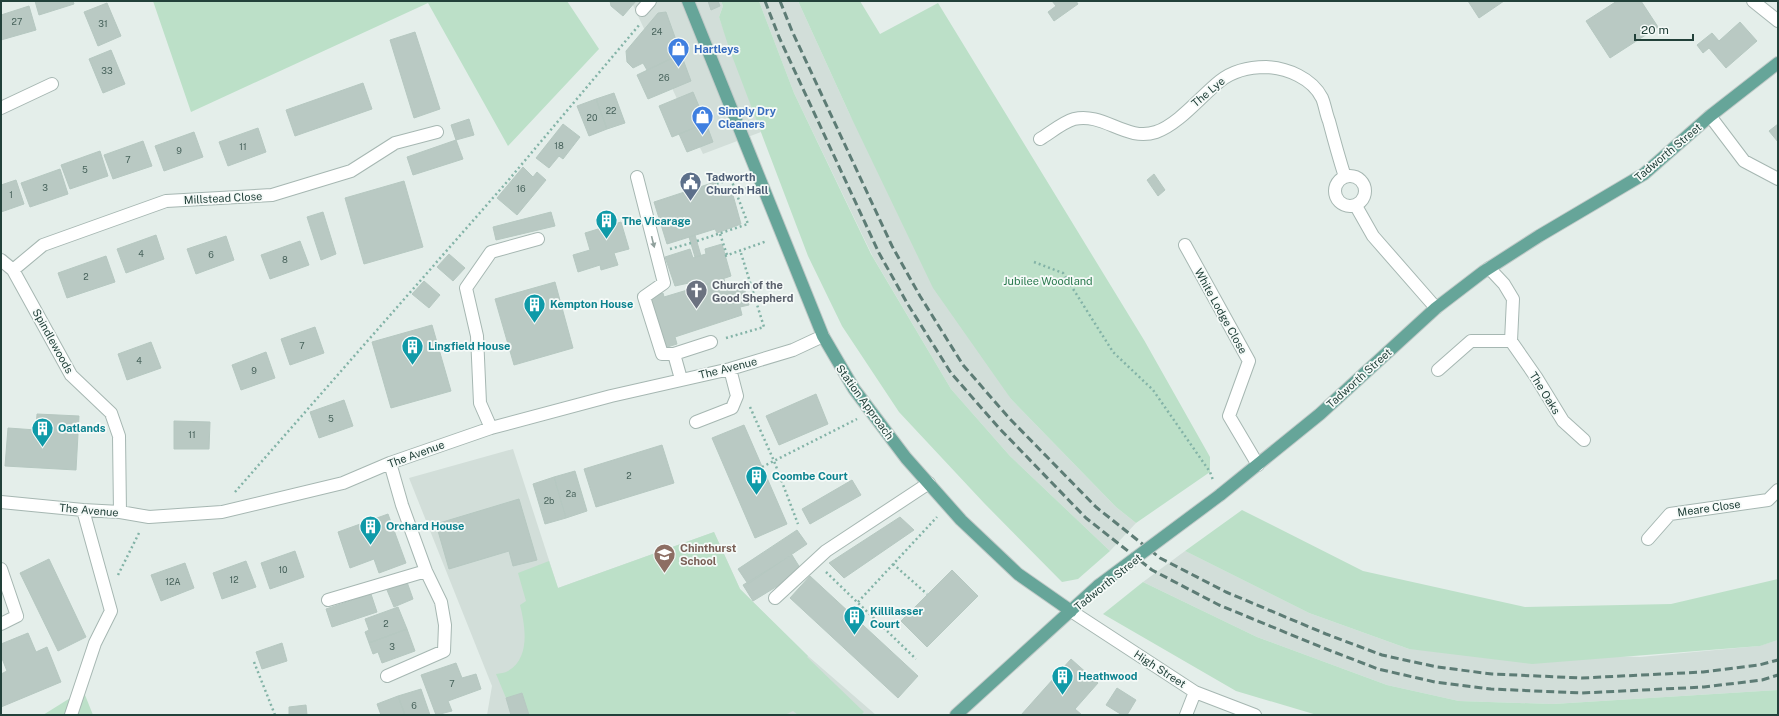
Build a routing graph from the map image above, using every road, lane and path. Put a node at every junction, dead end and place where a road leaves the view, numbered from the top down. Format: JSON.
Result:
{"nodes":[{"id":1,"x":688,"y":1,"type":"edge"},
{"id":2,"x":1753,"y":1,"type":"edge"},
{"id":3,"x":646,"y":10,"type":"edge"},
{"id":4,"x":1778,"y":21,"type":"edge"},
{"id":5,"x":1778,"y":63,"type":"edge"},
{"id":6,"x":52,"y":84,"type":"dead end"},
{"id":7,"x":1,"y":108,"type":"edge"},
{"id":8,"x":1710,"y":116,"type":"junction"},
{"id":9,"x":437,"y":132,"type":"dead end"},
{"id":10,"x":1040,"y":139,"type":"dead end"},
{"id":11,"x":636,"y":177,"type":"dead end"},
{"id":12,"x":1345,"y":177,"type":"junction"},
{"id":13,"x":1778,"y":178,"type":"edge"},
{"id":14,"x":716,"y":184,"type":"dead end"},
{"id":15,"x":745,"y":188,"type":"dead end"},
{"id":16,"x":736,"y":192,"type":"junction"},
{"id":17,"x":1356,"y":206,"type":"junction"},
{"id":18,"x":720,"y":234,"type":"junction"},
{"id":19,"x":538,"y":240,"type":"dead end"},
{"id":20,"x":697,"y":241,"type":"dead end"},
{"id":21,"x":691,"y":243,"type":"dead end"},
{"id":22,"x":1184,"y":245,"type":"dead end"},
{"id":23,"x":752,"y":247,"type":"dead end"},
{"id":24,"x":740,"y":250,"type":"junction"},
{"id":25,"x":656,"y":252,"type":"junction"},
{"id":26,"x":1,"y":260,"type":"edge"},
{"id":27,"x":1034,"y":262,"type":"dead end"},
{"id":28,"x":1489,"y":268,"type":"junction"},
{"id":29,"x":13,"y":270,"type":"junction"},
{"id":30,"x":1436,"y":308,"type":"junction"},
{"id":31,"x":823,"y":336,"type":"junction"},
{"id":32,"x":1511,"y":341,"type":"junction"},
{"id":33,"x":711,"y":342,"type":"joint"},
{"id":34,"x":674,"y":354,"type":"junction"},
{"id":35,"x":730,"y":369,"type":"junction"},
{"id":36,"x":1438,"y":370,"type":"dead end"},
{"id":37,"x":681,"y":379,"type":"junction"},
{"id":38,"x":737,"y":396,"type":"junction"},
{"id":39,"x":872,"y":412,"type":"junction"},
{"id":40,"x":696,"y":422,"type":"dead end"},
{"id":41,"x":491,"y":428,"type":"junction"},
{"id":42,"x":1584,"y":440,"type":"dead end"},
{"id":43,"x":774,"y":461,"type":"junction"},
{"id":44,"x":390,"y":463,"type":"junction"},
{"id":45,"x":1258,"y":465,"type":"junction"},
{"id":46,"x":762,"y":467,"type":"dead end"},
{"id":47,"x":929,"y":482,"type":"junction"},
{"id":48,"x":1778,"y":490,"type":"edge"},
{"id":49,"x":1220,"y":496,"type":"junction"},
{"id":50,"x":1,"y":502,"type":"edge"},
{"id":51,"x":948,"y":505,"type":"junction"},
{"id":52,"x":83,"y":510,"type":"junction"},
{"id":53,"x":120,"y":512,"type":"junction"},
{"id":54,"x":222,"y":512,"type":"junction"},
{"id":55,"x":149,"y":516,"type":"junction"},
{"id":56,"x":798,"y":524,"type":"dead end"},
{"id":57,"x":1648,"y":539,"type":"dead end"},
{"id":58,"x":815,"y":562,"type":"junction"},
{"id":59,"x":893,"y":564,"type":"junction"},
{"id":60,"x":1,"y":569,"type":"edge"},
{"id":61,"x":426,"y":571,"type":"junction"},
{"id":62,"x":116,"y":582,"type":"dead end"},
{"id":63,"x":927,"y":594,"type":"dead end"},
{"id":64,"x":775,"y":598,"type":"dead end"},
{"id":65,"x":328,"y":600,"type":"dead end"},
{"id":66,"x":858,"y":602,"type":"junction"},
{"id":67,"x":1072,"y":611,"type":"junction"},
{"id":68,"x":1,"y":624,"type":"edge"},
{"id":69,"x":916,"y":659,"type":"dead end"},
{"id":70,"x":254,"y":662,"type":"dead end"},
{"id":71,"x":387,"y":676,"type":"dead end"},
{"id":72,"x":1195,"y":692,"type":"junction"},
{"id":73,"x":71,"y":715,"type":"edge"},
{"id":74,"x":274,"y":715,"type":"edge"},
{"id":75,"x":956,"y":715,"type":"edge"},
{"id":76,"x":1186,"y":715,"type":"edge"},
{"id":77,"x":1255,"y":715,"type":"edge"}],
"edges":[{"from":1,"to":31,"type":"main road","name":"Station Approach"},
{"from":2,"to":4,"type":"street"},
{"from":3,"to":54,"type":"path"},
{"from":5,"to":8,"type":"main road","name":"Tadworth Street"},
{"from":6,"to":7,"type":"street"},
{"from":8,"to":13,"type":"street"},
{"from":8,"to":28,"type":"main road","name":"Tadworth Street"},
{"from":9,"to":29,"type":"street","name":"Millstead Close"},
{"from":10,"to":12,"type":"street","name":"The Lye"},
{"from":11,"to":25,"type":"street","one_way":true},
{"from":12,"to":17,"type":"street"},
{"from":12,"to":17,"type":"street"},
{"from":14,"to":16,"type":"path"},
{"from":15,"to":16,"type":"path"},
{"from":16,"to":18,"type":"path"},
{"from":17,"to":30,"type":"street"},
{"from":18,"to":20,"type":"path"},
{"from":18,"to":24,"type":"path"},
{"from":19,"to":41,"type":"street"},
{"from":21,"to":25,"type":"path"},
{"from":22,"to":45,"type":"street","name":"White Lodge Close"},
{"from":23,"to":24,"type":"path"},
{"from":24,"to":33,"type":"path"},
{"from":25,"to":34,"type":"street"},
{"from":26,"to":29,"type":"street","name":"Spindlewoods"},
{"from":27,"to":49,"type":"path"},
{"from":28,"to":30,"type":"main road","name":"Tadworth Street"},
{"from":28,"to":32,"type":"street"},
{"from":29,"to":53,"type":"street","name":"Spindlewoods"},
{"from":30,"to":45,"type":"main road","name":"Tadworth Street"},
{"from":31,"to":35,"type":"street","name":"The Avenue"},
{"from":31,"to":39,"type":"main road","name":"Station Approach"},
{"from":32,"to":36,"type":"street"},
{"from":32,"to":42,"type":"street","name":"The Oaks"},
{"from":33,"to":34,"type":"street"},
{"from":34,"to":37,"type":"street"},
{"from":35,"to":37,"type":"street","name":"The Avenue"},
{"from":35,"to":38,"type":"street"},
{"from":37,"to":41,"type":"street","name":"The Avenue"},
{"from":38,"to":40,"type":"street"},
{"from":38,"to":43,"type":"path"},
{"from":39,"to":43,"type":"path"},
{"from":39,"to":47,"type":"main road","name":"Station Approach"},
{"from":41,"to":44,"type":"street","name":"The Avenue"},
{"from":43,"to":46,"type":"path"},
{"from":43,"to":56,"type":"path"},
{"from":44,"to":54,"type":"street","name":"The Avenue"},
{"from":44,"to":61,"type":"street"},
{"from":45,"to":49,"type":"main road","name":"Tadworth Street"},
{"from":47,"to":51,"type":"main road","name":"Station Approach"},
{"from":47,"to":58,"type":"street"},
{"from":48,"to":57,"type":"street","name":"Meare Close"},
{"from":49,"to":67,"type":"main road","name":"Tadworth Street","bridge":true},
{"from":50,"to":52,"type":"street","name":"The Avenue"},
{"from":51,"to":59,"type":"path"},
{"from":51,"to":67,"type":"main road","name":"Station Approach"},
{"from":52,"to":53,"type":"street","name":"The Avenue"},
{"from":52,"to":73,"type":"street"},
{"from":53,"to":55,"type":"street","name":"The Avenue"},
{"from":54,"to":55,"type":"street","name":"The Avenue"},
{"from":55,"to":62,"type":"path"},
{"from":58,"to":64,"type":"street"},
{"from":58,"to":66,"type":"path"},
{"from":59,"to":63,"type":"path"},
{"from":59,"to":66,"type":"path"},
{"from":60,"to":68,"type":"street"},
{"from":61,"to":65,"type":"street"},
{"from":61,"to":71,"type":"street"},
{"from":66,"to":69,"type":"path"},
{"from":67,"to":72,"type":"street","name":"High Street"},
{"from":67,"to":75,"type":"main road","name":"Tadworth Street"},
{"from":70,"to":74,"type":"path"},
{"from":72,"to":76,"type":"street"},
{"from":72,"to":77,"type":"street","name":"High Street"}]}
